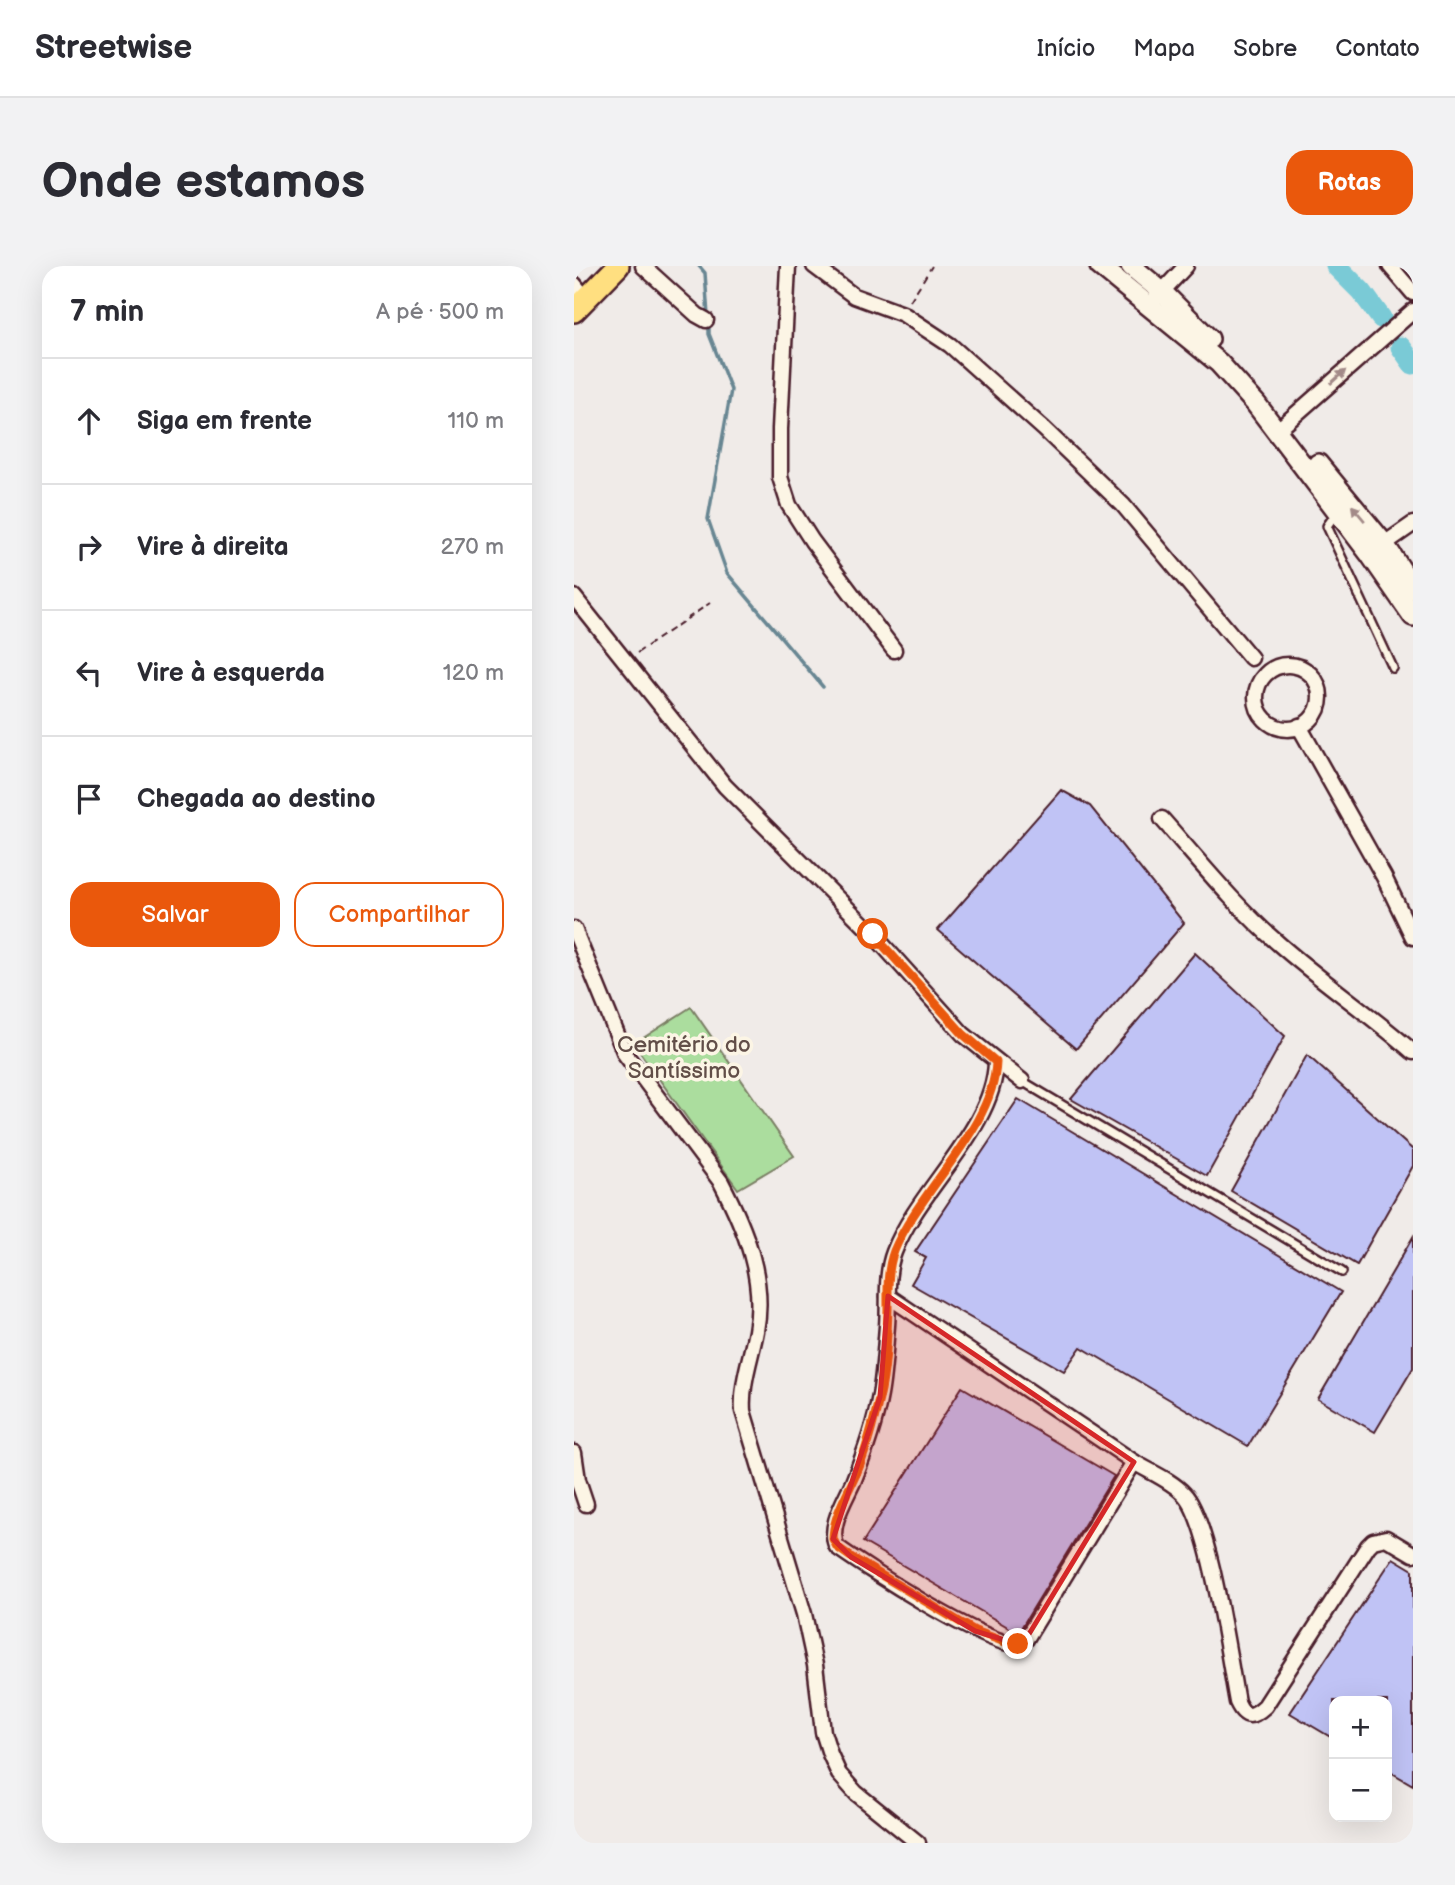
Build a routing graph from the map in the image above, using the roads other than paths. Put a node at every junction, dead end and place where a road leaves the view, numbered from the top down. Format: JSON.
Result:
{"nodes":[{"id":1,"x":618,"y":266,"type":"edge"},
{"id":2,"x":643,"y":266,"type":"edge"},
{"id":3,"x":788,"y":266,"type":"edge"},
{"id":4,"x":814,"y":266,"type":"edge"},
{"id":5,"x":1100,"y":266,"type":"edge"},
{"id":6,"x":1131,"y":266,"type":"edge"},
{"id":7,"x":1186,"y":266,"type":"edge"},
{"id":8,"x":1390,"y":266,"type":"edge"},
{"id":9,"x":1413,"y":293,"type":"edge"},
{"id":10,"x":578,"y":298,"type":"edge"},
{"id":11,"x":1156,"y":298,"type":"junction"},
{"id":12,"x":1413,"y":310,"type":"edge"},
{"id":13,"x":706,"y":320,"type":"dead end"},
{"id":14,"x":1282,"y":426,"type":"junction"},
{"id":15,"x":1337,"y":511,"type":"junction"},
{"id":16,"x":1413,"y":524,"type":"edge"},
{"id":17,"x":1377,"y":549,"type":"junction"},
{"id":18,"x":1413,"y":588,"type":"edge"},
{"id":19,"x":574,"y":597,"type":"edge"},
{"id":20,"x":1413,"y":616,"type":"edge"},
{"id":21,"x":894,"y":650,"type":"dead end"},
{"id":22,"x":1251,"y":658,"type":"dead end"},
{"id":23,"x":1393,"y":668,"type":"dead end"},
{"id":24,"x":1299,"y":726,"type":"junction"},
{"id":25,"x":1162,"y":819,"type":"dead end"},
{"id":26,"x":574,"y":929,"type":"edge"},
{"id":27,"x":1413,"y":937,"type":"edge"},
{"id":28,"x":1413,"y":1052,"type":"edge"},
{"id":29,"x":996,"y":1062,"type":"junction"},
{"id":30,"x":1022,"y":1081,"type":"joint"},
{"id":31,"x":1342,"y":1272,"type":"dead end"},
{"id":32,"x":888,"y":1296,"type":"junction"},
{"id":33,"x":574,"y":1453,"type":"edge"},
{"id":34,"x":1133,"y":1462,"type":"junction"},
{"id":35,"x":586,"y":1504,"type":"dead end"},
{"id":36,"x":1413,"y":1554,"type":"edge"},
{"id":37,"x":918,"y":1843,"type":"edge"}],
"edges":[{"from":1,"to":10,"type":"main road"},
{"from":2,"to":13,"type":"street"},
{"from":3,"to":21,"type":"street"},
{"from":4,"to":22,"type":"street"},
{"from":5,"to":11,"type":"street"},
{"from":6,"to":11,"type":"street"},
{"from":7,"to":11,"type":"street"},
{"from":8,"to":9,"type":"street"},
{"from":11,"to":14,"type":"street"},
{"from":14,"to":12,"type":"street","one_way":true},
{"from":14,"to":15,"type":"street"},
{"from":17,"to":14,"type":"street","one_way":true},
{"from":15,"to":17,"type":"street"},
{"from":15,"to":23,"type":"lane"},
{"from":16,"to":17,"type":"street"},
{"from":17,"to":18,"type":"street"},
{"from":17,"to":20,"type":"street"},
{"from":19,"to":29,"type":"street"},
{"from":24,"to":24,"type":"street"},
{"from":24,"to":27,"type":"street"},
{"from":25,"to":28,"type":"street"},
{"from":26,"to":37,"type":"street"},
{"from":29,"to":30,"type":"street"},
{"from":29,"to":32,"type":"street"},
{"from":30,"to":31,"type":"lane"},
{"from":32,"to":34,"type":"street"},
{"from":32,"to":34,"type":"street"},
{"from":33,"to":35,"type":"street"},
{"from":34,"to":36,"type":"street"}]}
